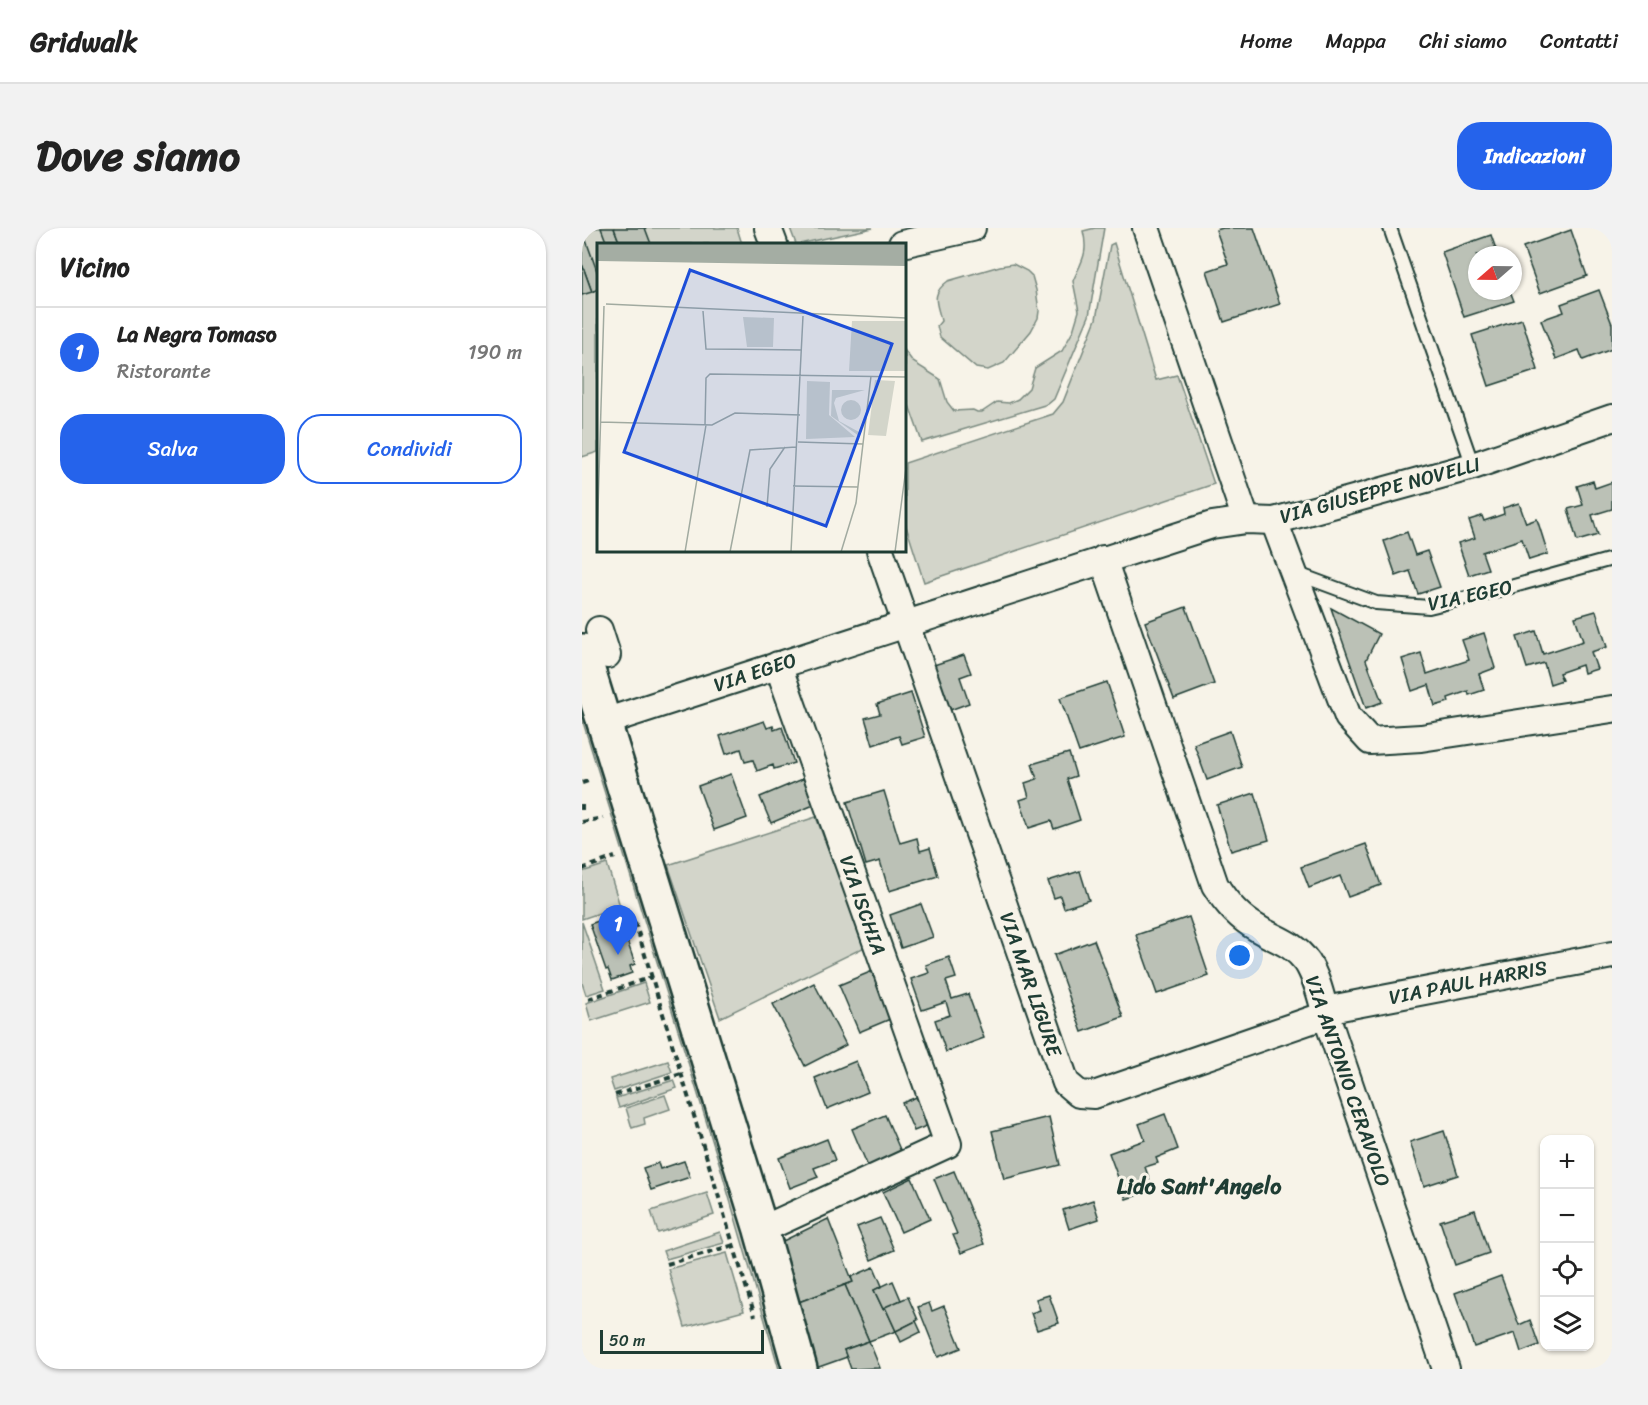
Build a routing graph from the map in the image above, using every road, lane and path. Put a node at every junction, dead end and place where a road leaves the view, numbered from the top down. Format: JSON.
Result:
{"nodes":[{"id":1,"x":768,"y":228,"type":"edge"},
{"id":2,"x":972,"y":228,"type":"edge"},
{"id":3,"x":1146,"y":228,"type":"edge"},
{"id":4,"x":1390,"y":228,"type":"edge"},
{"id":5,"x":774,"y":243,"type":"edge"},
{"id":6,"x":906,"y":243,"type":"edge"},
{"id":7,"x":1612,"y":418,"type":"edge"},
{"id":8,"x":1473,"y":466,"type":"junction"},
{"id":9,"x":1246,"y":520,"type":"junction"},
{"id":10,"x":1274,"y":521,"type":"junction"},
{"id":11,"x":881,"y":552,"type":"edge"},
{"id":12,"x":1612,"y":558,"type":"edge"},
{"id":13,"x":1103,"y":559,"type":"junction"},
{"id":14,"x":1294,"y":573,"type":"junction"},
{"id":15,"x":905,"y":623,"type":"junction"},
{"id":16,"x":596,"y":646,"type":"edge"},
{"id":17,"x":778,"y":665,"type":"junction"},
{"id":18,"x":1612,"y":709,"type":"edge"},
{"id":19,"x":604,"y":722,"type":"junction"},
{"id":20,"x":588,"y":770,"type":"dead end"},
{"id":21,"x":591,"y":780,"type":"junction"},
{"id":22,"x":582,"y":783,"type":"edge"},
{"id":23,"x":594,"y":789,"type":"dead end"},
{"id":24,"x":582,"y":804,"type":"edge"},
{"id":25,"x":600,"y":808,"type":"dead end"},
{"id":26,"x":582,"y":810,"type":"edge"},
{"id":27,"x":603,"y":818,"type":"junction"},
{"id":28,"x":582,"y":822,"type":"edge"},
{"id":29,"x":606,"y":828,"type":"dead end"},
{"id":30,"x":612,"y":847,"type":"dead end"},
{"id":31,"x":615,"y":857,"type":"junction"},
{"id":32,"x":618,"y":868,"type":"dead end"},
{"id":33,"x":582,"y":869,"type":"edge"},
{"id":34,"x":634,"y":920,"type":"dead end"},
{"id":35,"x":1612,"y":955,"type":"edge"},
{"id":36,"x":652,"y":977,"type":"junction"},
{"id":37,"x":588,"y":999,"type":"dead end"},
{"id":38,"x":1325,"y":1013,"type":"junction"},
{"id":39,"x":681,"y":1074,"type":"junction"},
{"id":40,"x":615,"y":1095,"type":"dead end"},
{"id":41,"x":747,"y":1238,"type":"junction"},
{"id":42,"x":667,"y":1264,"type":"dead end"},
{"id":43,"x":757,"y":1324,"type":"dead end"},
{"id":44,"x":800,"y":1369,"type":"edge"},
{"id":45,"x":1446,"y":1369,"type":"edge"}],
"edges":[{"from":1,"to":5,"type":"street"},
{"from":2,"to":6,"type":"street"},
{"from":3,"to":9,"type":"street"},
{"from":4,"to":8,"type":"lane"},
{"from":7,"to":8,"type":"street","name":"VIA GIUSEPPE NOVELLI"},
{"from":8,"to":10,"type":"street","name":"VIA GIUSEPPE NOVELLI"},
{"from":9,"to":10,"type":"street","name":"VIA GIUSEPPE NOVELLI"},
{"from":9,"to":13,"type":"street","name":"VIA GIUSEPPE NOVELLI"},
{"from":10,"to":14,"type":"street"},
{"from":11,"to":15,"type":"street","name":"VIA MAR LIGURE"},
{"from":12,"to":14,"type":"lane","name":"VIA EGEO"},
{"from":13,"to":15,"type":"street","name":"VIA GIUSEPPE NOVELLI"},
{"from":13,"to":38,"type":"street","name":"VIA ANTONIO CERAVOLO"},
{"from":14,"to":18,"type":"street"},
{"from":15,"to":17,"type":"street","name":"VIA EGEO"},
{"from":15,"to":38,"type":"street","name":"VIA MAR LIGURE"},
{"from":16,"to":19,"type":"street"},
{"from":17,"to":19,"type":"street","name":"VIA EGEO"},
{"from":17,"to":41,"type":"street","name":"VIA ISCHIA"},
{"from":19,"to":41,"type":"street"},
{"from":20,"to":21,"type":"path"},
{"from":21,"to":22,"type":"path"},
{"from":21,"to":23,"type":"path"},
{"from":24,"to":26,"type":"path"},
{"from":25,"to":27,"type":"path"},
{"from":27,"to":28,"type":"path"},
{"from":27,"to":29,"type":"path"},
{"from":30,"to":31,"type":"path"},
{"from":31,"to":32,"type":"path"},
{"from":31,"to":33,"type":"path"},
{"from":34,"to":36,"type":"path"},
{"from":35,"to":38,"type":"street","name":"VIA PAUL HARRIS"},
{"from":36,"to":37,"type":"path"},
{"from":36,"to":39,"type":"path"},
{"from":38,"to":45,"type":"street","name":"VIA ANTONIO CERAVOLO"},
{"from":39,"to":40,"type":"path"},
{"from":39,"to":41,"type":"path"},
{"from":41,"to":42,"type":"path"},
{"from":41,"to":43,"type":"path"},
{"from":41,"to":44,"type":"street"}]}
